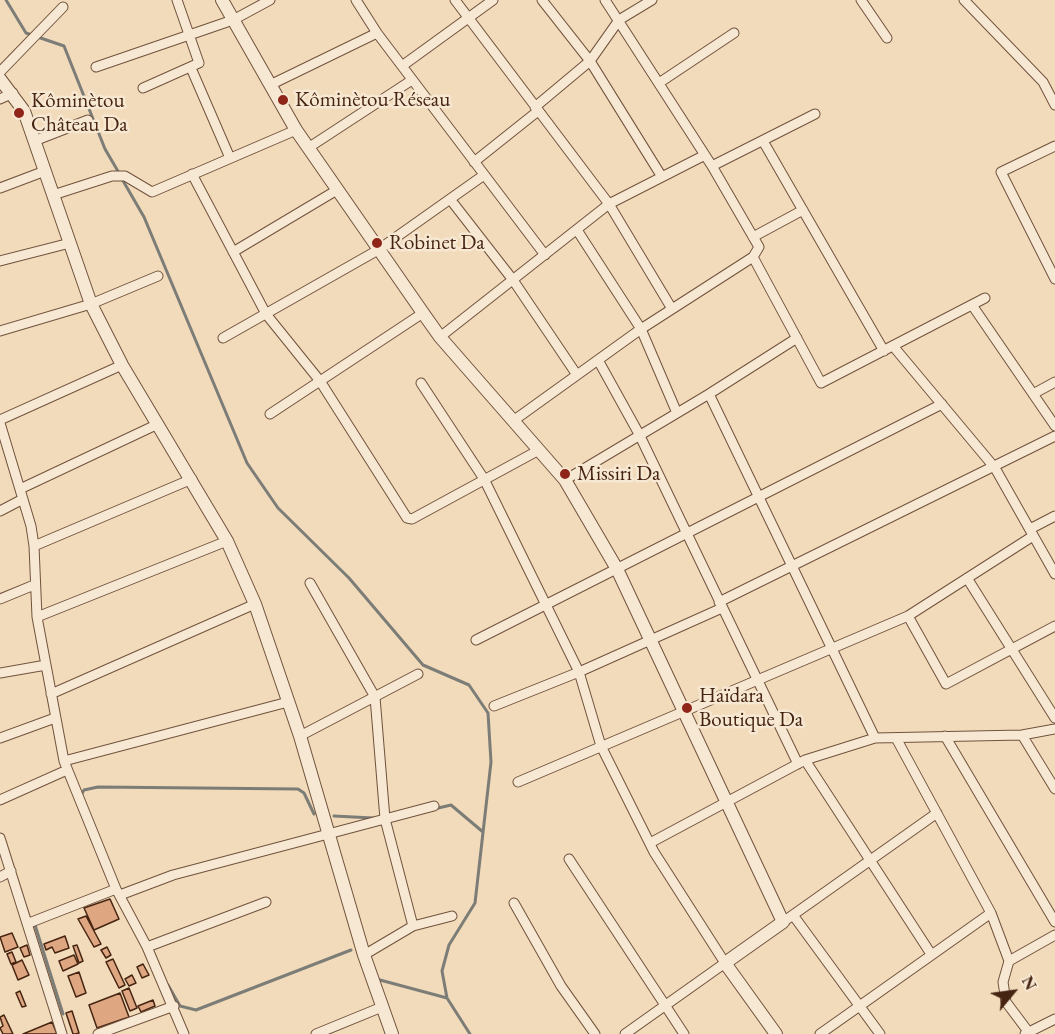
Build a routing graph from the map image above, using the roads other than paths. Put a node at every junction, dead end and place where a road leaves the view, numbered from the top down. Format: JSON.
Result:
{"nodes":[{"id":1,"x":177,"y":0,"type":"edge"},
{"id":2,"x":222,"y":0,"type":"edge"},
{"id":3,"x":270,"y":0,"type":"edge"},
{"id":4,"x":356,"y":0,"type":"edge"},
{"id":5,"x":455,"y":0,"type":"edge"},
{"id":6,"x":493,"y":0,"type":"edge"},
{"id":7,"x":542,"y":0,"type":"edge"},
{"id":8,"x":606,"y":0,"type":"edge"},
{"id":9,"x":652,"y":0,"type":"edge"},
{"id":10,"x":861,"y":0,"type":"edge"},
{"id":11,"x":964,"y":0,"type":"edge"},
{"id":12,"x":63,"y":7,"type":"dead end"},
{"id":13,"x":468,"y":18,"type":"junction"},
{"id":14,"x":233,"y":20,"type":"junction"},
{"id":15,"x":619,"y":20,"type":"junction"},
{"id":16,"x":377,"y":33,"type":"junction"},
{"id":17,"x":734,"y":33,"type":"dead end"},
{"id":18,"x":190,"y":35,"type":"junction"},
{"id":19,"x":887,"y":38,"type":"dead end"},
{"id":20,"x":590,"y":61,"type":"junction"},
{"id":21,"x":402,"y":66,"type":"junction"},
{"id":22,"x":96,"y":67,"type":"dead end"},
{"id":23,"x":191,"y":68,"type":"junction"},
{"id":24,"x":0,"y":72,"type":"edge"},
{"id":25,"x":0,"y":79,"type":"edge"},
{"id":26,"x":412,"y":80,"type":"junction"},
{"id":27,"x":659,"y":83,"type":"junction"},
{"id":28,"x":270,"y":85,"type":"junction"},
{"id":29,"x":143,"y":88,"type":"dead end"},
{"id":30,"x":13,"y":93,"type":"junction"},
{"id":31,"x":0,"y":99,"type":"edge"},
{"id":32,"x":1055,"y":105,"type":"edge"},
{"id":33,"x":537,"y":109,"type":"junction"},
{"id":34,"x":815,"y":114,"type":"dead end"},
{"id":35,"x":88,"y":120,"type":"dead end"},
{"id":36,"x":296,"y":130,"type":"junction"},
{"id":37,"x":34,"y":141,"type":"junction"},
{"id":38,"x":763,"y":141,"type":"junction"},
{"id":39,"x":1055,"y":146,"type":"edge"},
{"id":40,"x":308,"y":148,"type":"junction"},
{"id":41,"x":705,"y":155,"type":"junction"},
{"id":42,"x":230,"y":158,"type":"junction"},
{"id":43,"x":474,"y":162,"type":"junction"},
{"id":44,"x":712,"y":166,"type":"junction"},
{"id":45,"x":45,"y":171,"type":"junction"},
{"id":46,"x":192,"y":174,"type":"junction"},
{"id":47,"x":484,"y":175,"type":"junction"},
{"id":48,"x":662,"y":177,"type":"junction"},
{"id":49,"x":0,"y":188,"type":"edge"},
{"id":50,"x":337,"y":190,"type":"junction"},
{"id":51,"x":53,"y":195,"type":"junction"},
{"id":52,"x":450,"y":199,"type":"junction"},
{"id":53,"x":609,"y":204,"type":"junction"},
{"id":54,"x":803,"y":210,"type":"junction"},
{"id":55,"x":577,"y":230,"type":"junction"},
{"id":56,"x":753,"y":237,"type":"junction"},
{"id":57,"x":70,"y":243,"type":"junction"},
{"id":58,"x":378,"y":250,"type":"junction"},
{"id":59,"x":233,"y":252,"type":"junction"},
{"id":60,"x":545,"y":255,"type":"junction"},
{"id":61,"x":753,"y":257,"type":"junction"},
{"id":62,"x":0,"y":261,"type":"edge"},
{"id":63,"x":158,"y":276,"type":"dead end"},
{"id":64,"x":1055,"y":279,"type":"edge"},
{"id":65,"x":513,"y":280,"type":"junction"},
{"id":66,"x":985,"y":298,"type":"dead end"},
{"id":67,"x":91,"y":304,"type":"junction"},
{"id":68,"x":972,"y":305,"type":"junction"},
{"id":69,"x":672,"y":309,"type":"junction"},
{"id":70,"x":423,"y":313,"type":"junction"},
{"id":71,"x":266,"y":314,"type":"junction"},
{"id":72,"x":641,"y":329,"type":"junction"},
{"id":73,"x":0,"y":332,"type":"edge"},
{"id":74,"x":440,"y":337,"type":"junction"},
{"id":75,"x":223,"y":338,"type":"dead end"},
{"id":76,"x":796,"y":338,"type":"junction"},
{"id":77,"x":889,"y":348,"type":"junction"},
{"id":78,"x":598,"y":360,"type":"junction"},
{"id":79,"x":122,"y":365,"type":"junction"},
{"id":80,"x":577,"y":375,"type":"junction"},
{"id":81,"x":320,"y":381,"type":"junction"},
{"id":82,"x":1055,"y":382,"type":"edge"},
{"id":83,"x":421,"y":383,"type":"dead end"},
{"id":84,"x":709,"y":394,"type":"junction"},
{"id":85,"x":1033,"y":394,"type":"junction"},
{"id":86,"x":942,"y":404,"type":"junction"},
{"id":87,"x":677,"y":413,"type":"junction"},
{"id":88,"x":270,"y":414,"type":"dead end"},
{"id":89,"x":513,"y":421,"type":"junction"},
{"id":90,"x":0,"y":422,"type":"edge"},
{"id":91,"x":158,"y":424,"type":"junction"},
{"id":92,"x":1055,"y":426,"type":"edge"},
{"id":93,"x":639,"y":434,"type":"junction"},
{"id":94,"x":1055,"y":436,"type":"edge"},
{"id":95,"x":539,"y":450,"type":"junction"},
{"id":96,"x":995,"y":468,"type":"junction"},
{"id":97,"x":192,"y":479,"type":"junction"},
{"id":98,"x":484,"y":479,"type":"junction"},
{"id":99,"x":565,"y":480,"type":"junction"},
{"id":100,"x":20,"y":489,"type":"junction"},
{"id":101,"x":759,"y":497,"type":"junction"},
{"id":102,"x":23,"y":499,"type":"junction"},
{"id":103,"x":0,"y":511,"type":"edge"},
{"id":104,"x":1055,"y":516,"type":"edge"},
{"id":105,"x":1032,"y":533,"type":"junction"},
{"id":106,"x":686,"y":534,"type":"junction"},
{"id":107,"x":227,"y":541,"type":"junction"},
{"id":108,"x":34,"y":546,"type":"junction"},
{"id":109,"x":793,"y":566,"type":"junction"},
{"id":110,"x":617,"y":569,"type":"junction"},
{"id":111,"x":1055,"y":574,"type":"edge"},
{"id":112,"x":967,"y":578,"type":"junction"},
{"id":113,"x":310,"y":583,"type":"dead end"},
{"id":114,"x":33,"y":585,"type":"junction"},
{"id":115,"x":0,"y":599,"type":"edge"},
{"id":116,"x":255,"y":604,"type":"junction"},
{"id":117,"x":721,"y":605,"type":"junction"},
{"id":118,"x":544,"y":606,"type":"junction"},
{"id":119,"x":908,"y":616,"type":"junction"},
{"id":120,"x":37,"y":617,"type":"junction"},
{"id":121,"x":1055,"y":626,"type":"edge"},
{"id":122,"x":476,"y":640,"type":"dead end"},
{"id":123,"x":650,"y":640,"type":"junction"},
{"id":124,"x":833,"y":648,"type":"junction"},
{"id":125,"x":1012,"y":649,"type":"junction"},
{"id":126,"x":45,"y":665,"type":"junction"},
{"id":127,"x":579,"y":672,"type":"junction"},
{"id":128,"x":0,"y":673,"type":"edge"},
{"id":129,"x":418,"y":674,"type":"dead end"},
{"id":130,"x":757,"y":680,"type":"junction"},
{"id":131,"x":51,"y":694,"type":"junction"},
{"id":132,"x":375,"y":697,"type":"junction"},
{"id":133,"x":288,"y":702,"type":"junction"},
{"id":134,"x":495,"y":706,"type":"dead end"},
{"id":135,"x":683,"y":712,"type":"junction"},
{"id":136,"x":55,"y":718,"type":"junction"},
{"id":137,"x":1055,"y":718,"type":"edge"},
{"id":138,"x":1055,"y":729,"type":"edge"},
{"id":139,"x":1022,"y":735,"type":"junction"},
{"id":140,"x":300,"y":736,"type":"junction"},
{"id":141,"x":945,"y":736,"type":"junction"},
{"id":142,"x":0,"y":738,"type":"edge"},
{"id":143,"x":875,"y":738,"type":"junction"},
{"id":144,"x":896,"y":738,"type":"junction"},
{"id":145,"x":602,"y":746,"type":"junction"},
{"id":146,"x":802,"y":762,"type":"junction"},
{"id":147,"x":65,"y":766,"type":"junction"},
{"id":148,"x":518,"y":782,"type":"dead end"},
{"id":149,"x":1055,"y":789,"type":"edge"},
{"id":150,"x":0,"y":800,"type":"edge"},
{"id":151,"x":725,"y":802,"type":"junction"},
{"id":152,"x":434,"y":806,"type":"dead end"},
{"id":153,"x":937,"y":813,"type":"junction"},
{"id":154,"x":385,"y":819,"type":"junction"},
{"id":155,"x":330,"y":833,"type":"junction"},
{"id":156,"x":0,"y":838,"type":"edge"},
{"id":157,"x":650,"y":843,"type":"junction"},
{"id":158,"x":569,"y":859,"type":"dead end"},
{"id":159,"x":869,"y":861,"type":"junction"},
{"id":160,"x":11,"y":872,"type":"junction"},
{"id":161,"x":0,"y":877,"type":"edge"},
{"id":162,"x":118,"y":892,"type":"junction"},
{"id":163,"x":266,"y":902,"type":"dead end"},
{"id":164,"x":514,"y":903,"type":"dead end"},
{"id":165,"x":991,"y":913,"type":"junction"},
{"id":166,"x":452,"y":916,"type":"dead end"},
{"id":167,"x":788,"y":918,"type":"junction"},
{"id":168,"x":1055,"y":922,"type":"edge"},
{"id":169,"x":29,"y":923,"type":"junction"},
{"id":170,"x":413,"y":926,"type":"junction"},
{"id":171,"x":1055,"y":935,"type":"edge"},
{"id":172,"x":147,"y":947,"type":"junction"},
{"id":173,"x":932,"y":954,"type":"junction"},
{"id":174,"x":364,"y":955,"type":"junction"},
{"id":175,"x":1009,"y":961,"type":"junction"},
{"id":176,"x":725,"y":963,"type":"junction"},
{"id":177,"x":174,"y":1006,"type":"junction"},
{"id":178,"x":665,"y":1006,"type":"junction"},
{"id":179,"x":382,"y":1007,"type":"junction"},
{"id":180,"x":860,"y":1007,"type":"junction"},
{"id":181,"x":1055,"y":1019,"type":"edge"},
{"id":182,"x":1028,"y":1033,"type":"edge"},
{"id":183,"x":62,"y":1034,"type":"edge"},
{"id":184,"x":98,"y":1034,"type":"edge"},
{"id":185,"x":184,"y":1034,"type":"edge"},
{"id":186,"x":316,"y":1034,"type":"edge"},
{"id":187,"x":392,"y":1034,"type":"edge"},
{"id":188,"x":595,"y":1034,"type":"edge"},
{"id":189,"x":625,"y":1034,"type":"edge"},
{"id":190,"x":684,"y":1034,"type":"edge"},
{"id":191,"x":776,"y":1034,"type":"edge"},
{"id":192,"x":820,"y":1034,"type":"edge"},
{"id":193,"x":880,"y":1034,"type":"edge"}],
"edges":[{"from":1,"to":18,"type":"street"},
{"from":2,"to":14,"type":"street"},
{"from":3,"to":14,"type":"street"},
{"from":4,"to":16,"type":"street"},
{"from":5,"to":13,"type":"street"},
{"from":6,"to":13,"type":"street"},
{"from":7,"to":20,"type":"street"},
{"from":8,"to":15,"type":"street"},
{"from":9,"to":15,"type":"street"},
{"from":10,"to":19,"type":"street"},
{"from":11,"to":32,"type":"street"},
{"from":12,"to":24,"type":"street"},
{"from":13,"to":21,"type":"street"},
{"from":13,"to":33,"type":"street"},
{"from":14,"to":18,"type":"street"},
{"from":14,"to":28,"type":"street"},
{"from":15,"to":20,"type":"street"},
{"from":15,"to":27,"type":"street"},
{"from":16,"to":21,"type":"street"},
{"from":16,"to":28,"type":"street"},
{"from":17,"to":27,"type":"street"},
{"from":18,"to":22,"type":"street"},
{"from":18,"to":23,"type":"street"},
{"from":20,"to":33,"type":"street"},
{"from":20,"to":48,"type":"street"},
{"from":21,"to":26,"type":"street"},
{"from":23,"to":29,"type":"street"},
{"from":23,"to":42,"type":"street"},
{"from":25,"to":30,"type":"street"},
{"from":26,"to":40,"type":"street"},
{"from":26,"to":43,"type":"street"},
{"from":27,"to":41,"type":"street"},
{"from":28,"to":36,"type":"street"},
{"from":30,"to":31,"type":"street"},
{"from":30,"to":37,"type":"street"},
{"from":33,"to":43,"type":"street"},
{"from":33,"to":53,"type":"street"},
{"from":34,"to":38,"type":"street"},
{"from":35,"to":37,"type":"street"},
{"from":36,"to":40,"type":"street"},
{"from":36,"to":42,"type":"street"},
{"from":37,"to":45,"type":"street"},
{"from":38,"to":44,"type":"street"},
{"from":38,"to":54,"type":"street"},
{"from":39,"to":64,"type":"street"},
{"from":40,"to":50,"type":"street"},
{"from":41,"to":44,"type":"street"},
{"from":41,"to":48,"type":"street"},
{"from":42,"to":46,"type":"street"},
{"from":43,"to":47,"type":"street"},
{"from":44,"to":56,"type":"street"},
{"from":45,"to":49,"type":"street"},
{"from":45,"to":51,"type":"street"},
{"from":46,"to":51,"type":"street"},
{"from":46,"to":59,"type":"street"},
{"from":47,"to":52,"type":"street"},
{"from":47,"to":60,"type":"street"},
{"from":48,"to":53,"type":"street"},
{"from":50,"to":58,"type":"street"},
{"from":50,"to":59,"type":"street"},
{"from":51,"to":57,"type":"street"},
{"from":52,"to":58,"type":"street"},
{"from":52,"to":65,"type":"street"},
{"from":53,"to":55,"type":"street"},
{"from":53,"to":69,"type":"street"},
{"from":54,"to":56,"type":"street"},
{"from":54,"to":77,"type":"street"},
{"from":55,"to":60,"type":"street"},
{"from":55,"to":72,"type":"street"},
{"from":56,"to":61,"type":"street"},
{"from":57,"to":62,"type":"street"},
{"from":57,"to":67,"type":"street"},
{"from":58,"to":70,"type":"street"},
{"from":58,"to":71,"type":"street"},
{"from":59,"to":71,"type":"street"},
{"from":60,"to":65,"type":"street"},
{"from":61,"to":69,"type":"street"},
{"from":61,"to":76,"type":"street"},
{"from":63,"to":67,"type":"street"},
{"from":65,"to":74,"type":"street"},
{"from":65,"to":80,"type":"street"},
{"from":66,"to":68,"type":"street"},
{"from":67,"to":73,"type":"street"},
{"from":67,"to":79,"type":"street"},
{"from":68,"to":77,"type":"street"},
{"from":68,"to":85,"type":"street"},
{"from":69,"to":72,"type":"street"},
{"from":70,"to":74,"type":"street"},
{"from":70,"to":81,"type":"street"},
{"from":71,"to":75,"type":"street"},
{"from":71,"to":81,"type":"street"},
{"from":72,"to":78,"type":"street"},
{"from":72,"to":87,"type":"street"},
{"from":74,"to":89,"type":"street"},
{"from":76,"to":77,"type":"street"},
{"from":76,"to":84,"type":"street"},
{"from":77,"to":86,"type":"street"},
{"from":78,"to":80,"type":"street"},
{"from":78,"to":93,"type":"street"},
{"from":79,"to":90,"type":"street"},
{"from":79,"to":91,"type":"street"},
{"from":80,"to":89,"type":"street"},
{"from":81,"to":88,"type":"street"},
{"from":81,"to":98,"type":"street"},
{"from":82,"to":85,"type":"street"},
{"from":83,"to":98,"type":"street"},
{"from":84,"to":87,"type":"street"},
{"from":84,"to":101,"type":"street"},
{"from":85,"to":92,"type":"street"},
{"from":86,"to":96,"type":"street"},
{"from":86,"to":101,"type":"street"},
{"from":87,"to":93,"type":"street"},
{"from":89,"to":95,"type":"street"},
{"from":90,"to":100,"type":"street"},
{"from":91,"to":97,"type":"street"},
{"from":91,"to":100,"type":"street"},
{"from":93,"to":99,"type":"street"},
{"from":93,"to":106,"type":"street"},
{"from":94,"to":96,"type":"street"},
{"from":95,"to":98,"type":"street"},
{"from":95,"to":99,"type":"street"},
{"from":96,"to":105,"type":"street"},
{"from":96,"to":109,"type":"street"},
{"from":97,"to":107,"type":"street"},
{"from":97,"to":108,"type":"street"},
{"from":98,"to":118,"type":"street"},
{"from":99,"to":110,"type":"street"},
{"from":100,"to":102,"type":"street"},
{"from":101,"to":106,"type":"street"},
{"from":101,"to":109,"type":"street"},
{"from":102,"to":103,"type":"street"},
{"from":102,"to":108,"type":"street"},
{"from":104,"to":105,"type":"street"},
{"from":105,"to":111,"type":"street"},
{"from":105,"to":112,"type":"street"},
{"from":106,"to":110,"type":"street"},
{"from":106,"to":117,"type":"street"},
{"from":107,"to":116,"type":"street"},
{"from":107,"to":120,"type":"street"},
{"from":108,"to":114,"type":"street"},
{"from":109,"to":117,"type":"street"},
{"from":109,"to":124,"type":"street"},
{"from":110,"to":118,"type":"street"},
{"from":110,"to":123,"type":"street"},
{"from":112,"to":119,"type":"street"},
{"from":112,"to":125,"type":"street"},
{"from":113,"to":132,"type":"street"},
{"from":114,"to":115,"type":"street"},
{"from":114,"to":120,"type":"street"},
{"from":116,"to":131,"type":"street"},
{"from":116,"to":133,"type":"street"},
{"from":117,"to":123,"type":"street"},
{"from":117,"to":130,"type":"street"},
{"from":118,"to":122,"type":"street"},
{"from":118,"to":127,"type":"street"},
{"from":119,"to":124,"type":"street"},
{"from":119,"to":125,"type":"street"},
{"from":120,"to":126,"type":"street"},
{"from":121,"to":125,"type":"street"},
{"from":123,"to":127,"type":"street"},
{"from":123,"to":135,"type":"street"},
{"from":124,"to":130,"type":"street"},
{"from":124,"to":143,"type":"street"},
{"from":125,"to":137,"type":"street"},
{"from":126,"to":128,"type":"street"},
{"from":126,"to":131,"type":"street"},
{"from":127,"to":134,"type":"street"},
{"from":127,"to":145,"type":"street"},
{"from":129,"to":132,"type":"street"},
{"from":130,"to":135,"type":"street"},
{"from":130,"to":146,"type":"street"},
{"from":131,"to":136,"type":"street"},
{"from":132,"to":140,"type":"street"},
{"from":132,"to":154,"type":"street"},
{"from":133,"to":140,"type":"street"},
{"from":133,"to":147,"type":"street"},
{"from":135,"to":145,"type":"street"},
{"from":135,"to":151,"type":"street"},
{"from":136,"to":142,"type":"street"},
{"from":136,"to":147,"type":"street"},
{"from":138,"to":139,"type":"street"},
{"from":139,"to":141,"type":"street"},
{"from":139,"to":149,"type":"street"},
{"from":140,"to":155,"type":"street"},
{"from":141,"to":144,"type":"street"},
{"from":141,"to":168,"type":"street"},
{"from":143,"to":144,"type":"street"},
{"from":143,"to":146,"type":"street"},
{"from":144,"to":153,"type":"street"},
{"from":145,"to":148,"type":"street"},
{"from":145,"to":157,"type":"street"},
{"from":146,"to":151,"type":"street"},
{"from":146,"to":159,"type":"street"},
{"from":147,"to":150,"type":"street"},
{"from":147,"to":162,"type":"street"},
{"from":151,"to":157,"type":"street"},
{"from":151,"to":167,"type":"street"},
{"from":152,"to":154,"type":"street"},
{"from":153,"to":159,"type":"street"},
{"from":153,"to":165,"type":"street"},
{"from":154,"to":155,"type":"street"},
{"from":154,"to":170,"type":"street"},
{"from":155,"to":162,"type":"street"},
{"from":155,"to":174,"type":"street"},
{"from":156,"to":160,"type":"street"},
{"from":157,"to":176,"type":"street"},
{"from":158,"to":178,"type":"street"},
{"from":159,"to":167,"type":"street"},
{"from":159,"to":173,"type":"street"},
{"from":160,"to":161,"type":"street"},
{"from":160,"to":169,"type":"street"},
{"from":162,"to":169,"type":"street"},
{"from":162,"to":172,"type":"street"},
{"from":163,"to":172,"type":"street"},
{"from":164,"to":188,"type":"street"},
{"from":165,"to":173,"type":"street"},
{"from":165,"to":175,"type":"street"},
{"from":166,"to":170,"type":"street"},
{"from":167,"to":176,"type":"street"},
{"from":167,"to":180,"type":"street"},
{"from":169,"to":183,"type":"street"},
{"from":170,"to":174,"type":"street"},
{"from":171,"to":175,"type":"street"},
{"from":172,"to":177,"type":"street"},
{"from":173,"to":180,"type":"street"},
{"from":174,"to":179,"type":"street"},
{"from":175,"to":182,"type":"street"},
{"from":176,"to":178,"type":"street"},
{"from":176,"to":191,"type":"street"},
{"from":177,"to":184,"type":"street"},
{"from":177,"to":185,"type":"street"},
{"from":178,"to":189,"type":"street"},
{"from":178,"to":190,"type":"street"},
{"from":179,"to":186,"type":"street"},
{"from":179,"to":187,"type":"street"},
{"from":180,"to":192,"type":"street"},
{"from":180,"to":193,"type":"street"},
{"from":181,"to":182,"type":"street"}]}
